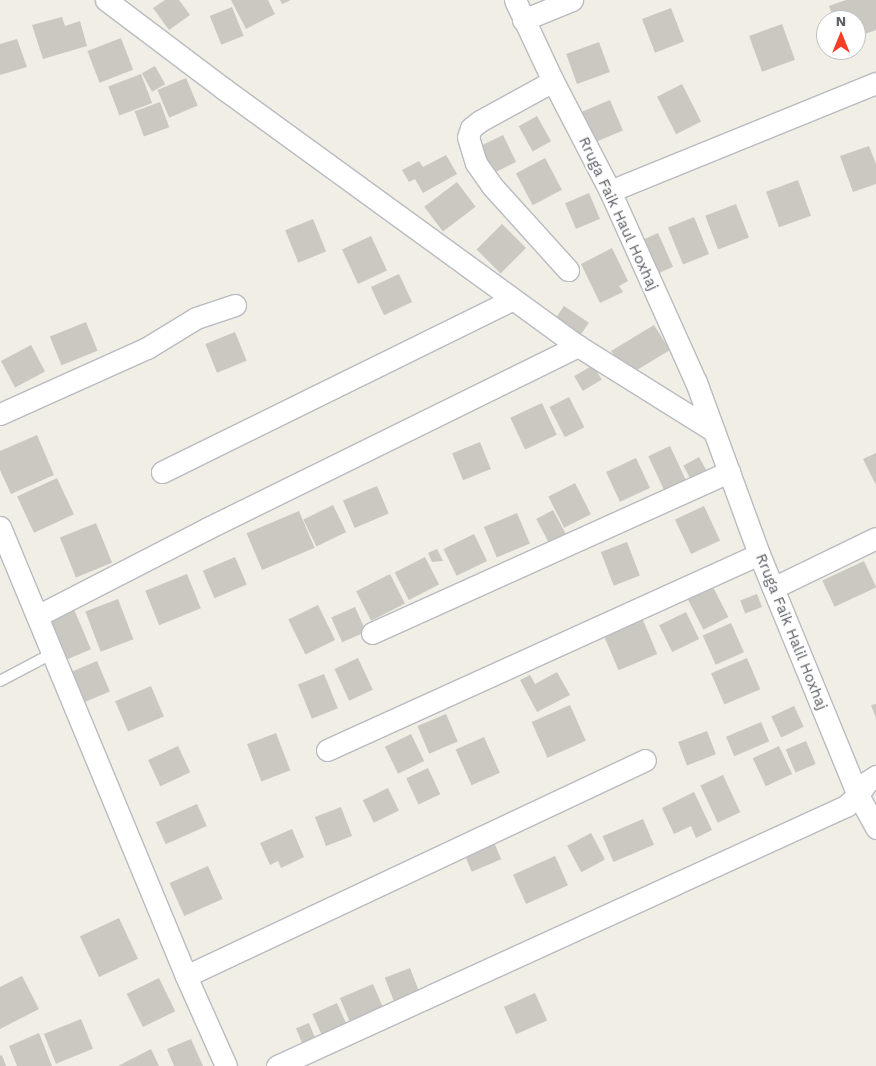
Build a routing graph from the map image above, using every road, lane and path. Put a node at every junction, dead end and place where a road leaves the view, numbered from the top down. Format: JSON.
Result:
{"nodes":[{"id":1,"x":106,"y":0,"type":"edge"},
{"id":2,"x":515,"y":0,"type":"edge"},
{"id":3,"x":572,"y":0,"type":"edge"},
{"id":4,"x":524,"y":20,"type":"junction"},
{"id":5,"x":553,"y":81,"type":"junction"},
{"id":6,"x":876,"y":83,"type":"edge"},
{"id":7,"x":610,"y":191,"type":"junction"},
{"id":8,"x":568,"y":270,"type":"dead end"},
{"id":9,"x":513,"y":299,"type":"junction"},
{"id":10,"x":235,"y":305,"type":"dead end"},
{"id":11,"x":578,"y":346,"type":"junction"},
{"id":12,"x":0,"y":414,"type":"edge"},
{"id":13,"x":714,"y":431,"type":"junction"},
{"id":14,"x":162,"y":472,"type":"dead end"},
{"id":15,"x":729,"y":472,"type":"junction"},
{"id":16,"x":0,"y":527,"type":"edge"},
{"id":17,"x":876,"y":538,"type":"edge"},
{"id":18,"x":759,"y":554,"type":"junction"},
{"id":19,"x":773,"y":588,"type":"junction"},
{"id":20,"x":37,"y":616,"type":"junction"},
{"id":21,"x":372,"y":633,"type":"dead end"},
{"id":22,"x":53,"y":653,"type":"junction"},
{"id":23,"x":0,"y":681,"type":"edge"},
{"id":24,"x":327,"y":750,"type":"dead end"},
{"id":25,"x":644,"y":760,"type":"dead end"},
{"id":26,"x":876,"y":776,"type":"edge"},
{"id":27,"x":858,"y":795,"type":"junction"},
{"id":28,"x":876,"y":828,"type":"edge"},
{"id":29,"x":186,"y":976,"type":"junction"},
{"id":30,"x":226,"y":1066,"type":"edge"},
{"id":31,"x":277,"y":1066,"type":"edge"}],
"edges":[{"from":1,"to":9,"type":"street"},
{"from":2,"to":4,"type":"street","name":"Rruga Faik Haul Hoxhaj"},
{"from":3,"to":4,"type":"street"},
{"from":4,"to":5,"type":"street","name":"Rruga Faik Haul Hoxhaj"},
{"from":5,"to":7,"type":"street","name":"Rruga Faik Haul Hoxhaj"},
{"from":5,"to":8,"type":"street"},
{"from":6,"to":7,"type":"street"},
{"from":7,"to":13,"type":"street","name":"Rruga Faik Haul Hoxhaj"},
{"from":9,"to":11,"type":"street"},
{"from":9,"to":14,"type":"street"},
{"from":10,"to":12,"type":"street"},
{"from":11,"to":13,"type":"street"},
{"from":11,"to":20,"type":"street"},
{"from":13,"to":15,"type":"street","name":"Rruga Faik Halil Hoxhaj"},
{"from":15,"to":18,"type":"street","name":"Rruga Faik Halil Hoxhaj"},
{"from":15,"to":21,"type":"street"},
{"from":16,"to":20,"type":"street"},
{"from":17,"to":19,"type":"street"},
{"from":18,"to":19,"type":"street","name":"Rruga Faik Halil Hoxhaj"},
{"from":18,"to":24,"type":"street"},
{"from":19,"to":27,"type":"street","name":"Rruga Faik Halil Hoxhaj"},
{"from":20,"to":22,"type":"street"},
{"from":22,"to":23,"type":"lane"},
{"from":22,"to":29,"type":"street"},
{"from":25,"to":29,"type":"street"},
{"from":26,"to":27,"type":"street"},
{"from":27,"to":28,"type":"street","name":"Rruga Faik Halil Hoxhaj"},
{"from":27,"to":31,"type":"street"},
{"from":29,"to":30,"type":"street"}]}
